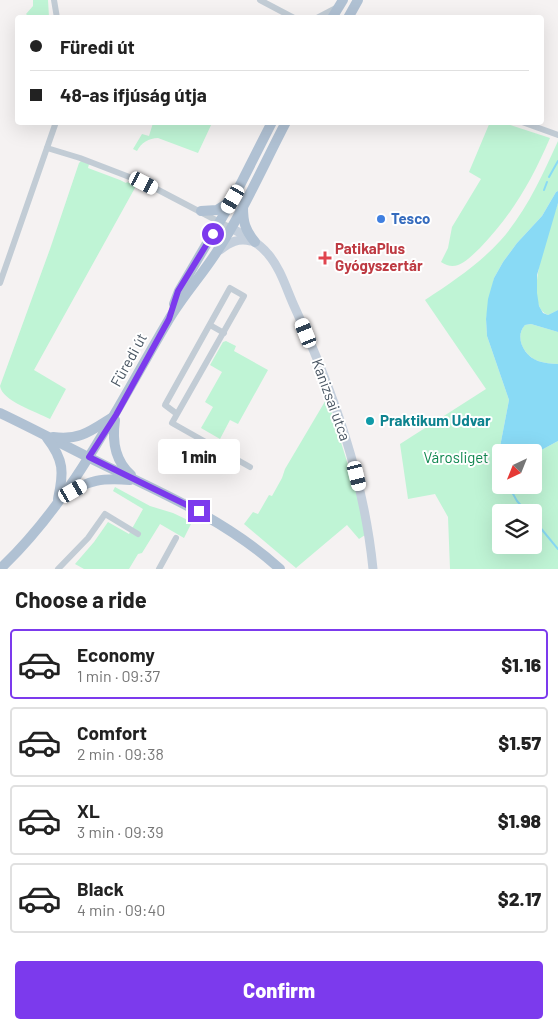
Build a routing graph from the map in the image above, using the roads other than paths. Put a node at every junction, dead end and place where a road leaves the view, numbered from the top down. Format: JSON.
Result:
{"nodes":[{"id":1,"x":54,"y":0,"type":"edge"},
{"id":2,"x":260,"y":0,"type":"edge"},
{"id":3,"x":358,"y":0,"type":"edge"},
{"id":4,"x":342,"y":3,"type":"edge"},
{"id":5,"x":56,"y":15,"type":"edge"},
{"id":6,"x":288,"y":15,"type":"edge"},
{"id":7,"x":322,"y":15,"type":"edge"},
{"id":8,"x":334,"y":15,"type":"edge"},
{"id":9,"x":350,"y":15,"type":"edge"},
{"id":10,"x":55,"y":125,"type":"edge"},
{"id":11,"x":270,"y":125,"type":"edge"},
{"id":12,"x":284,"y":125,"type":"edge"},
{"id":13,"x":530,"y":125,"type":"edge"},
{"id":14,"x":558,"y":135,"type":"edge"},
{"id":15,"x":47,"y":148,"type":"junction"},
{"id":16,"x":233,"y":199,"type":"junction"},
{"id":17,"x":243,"y":206,"type":"junction"},
{"id":18,"x":201,"y":211,"type":"junction"},
{"id":19,"x":220,"y":222,"type":"junction"},
{"id":20,"x":231,"y":228,"type":"junction"},
{"id":21,"x":255,"y":242,"type":"junction"},
{"id":22,"x":216,"y":253,"type":"junction"},
{"id":23,"x":0,"y":283,"type":"edge"},
{"id":24,"x":169,"y":319,"type":"junction"},
{"id":25,"x":210,"y":325,"type":"junction"},
{"id":26,"x":224,"y":333,"type":"junction"},
{"id":27,"x":0,"y":413,"type":"edge"},
{"id":28,"x":177,"y":414,"type":"junction"},
{"id":29,"x":116,"y":415,"type":"junction"},
{"id":30,"x":45,"y":435,"type":"junction"},
{"id":31,"x":89,"y":457,"type":"junction"},
{"id":32,"x":250,"y":467,"type":"dead end"},
{"id":33,"x":137,"y":480,"type":"junction"},
{"id":34,"x":58,"y":503,"type":"junction"},
{"id":35,"x":138,"y":534,"type":"dead end"},
{"id":36,"x":176,"y":538,"type":"dead end"},
{"id":37,"x":60,"y":567,"type":"edge"},
{"id":38,"x":0,"y":569,"type":"edge"},
{"id":39,"x":68,"y":569,"type":"edge"},
{"id":40,"x":158,"y":569,"type":"edge"},
{"id":41,"x":280,"y":569,"type":"edge"},
{"id":42,"x":373,"y":569,"type":"edge"}],
"edges":[{"from":1,"to":5,"type":"street"},
{"from":2,"to":6,"type":"street"},
{"from":3,"to":9,"type":"main road"},
{"from":4,"to":7,"type":"street"},
{"from":4,"to":8,"type":"main road"},
{"from":10,"to":15,"type":"street"},
{"from":11,"to":16,"type":"main road","name":"Füredi út"},
{"from":12,"to":17,"type":"main road","name":"Füredi út"},
{"from":13,"to":14,"type":"street"},
{"from":15,"to":18,"type":"street"},
{"from":15,"to":23,"type":"street"},
{"from":16,"to":18,"type":"main road"},
{"from":16,"to":19,"type":"main road","name":"Füredi út"},
{"from":17,"to":20,"type":"main road","name":"Füredi út"},
{"from":17,"to":21,"type":"main road"},
{"from":18,"to":19,"type":"street"},
{"from":19,"to":20,"type":"street"},
{"from":19,"to":24,"type":"main road","name":"Füredi út"},
{"from":20,"to":21,"type":"street","name":"Kanizsai utca"},
{"from":20,"to":22,"type":"main road","name":"Füredi út"},
{"from":21,"to":22,"type":"street"},
{"from":21,"to":42,"type":"street","name":"Kanizsai utca"},
{"from":22,"to":24,"type":"main road","name":"Füredi út"},
{"from":24,"to":29,"type":"main road","name":"Füredi út"},
{"from":25,"to":26,"type":"street"},
{"from":25,"to":26,"type":"street"},
{"from":25,"to":28,"type":"street"},
{"from":26,"to":28,"type":"street"},
{"from":27,"to":30,"type":"main road"},
{"from":28,"to":32,"type":"street"},
{"from":29,"to":30,"type":"main road"},
{"from":29,"to":31,"type":"main road","name":"Füredi út"},
{"from":29,"to":33,"type":"main road"},
{"from":30,"to":31,"type":"main road"},
{"from":30,"to":34,"type":"main road"},
{"from":31,"to":33,"type":"main road"},
{"from":31,"to":34,"type":"main road","name":"Füredi út"},
{"from":33,"to":34,"type":"main road"},
{"from":33,"to":41,"type":"main road"},
{"from":34,"to":38,"type":"main road"},
{"from":35,"to":37,"type":"street"},
{"from":36,"to":40,"type":"street"},
{"from":37,"to":39,"type":"street"}]}
